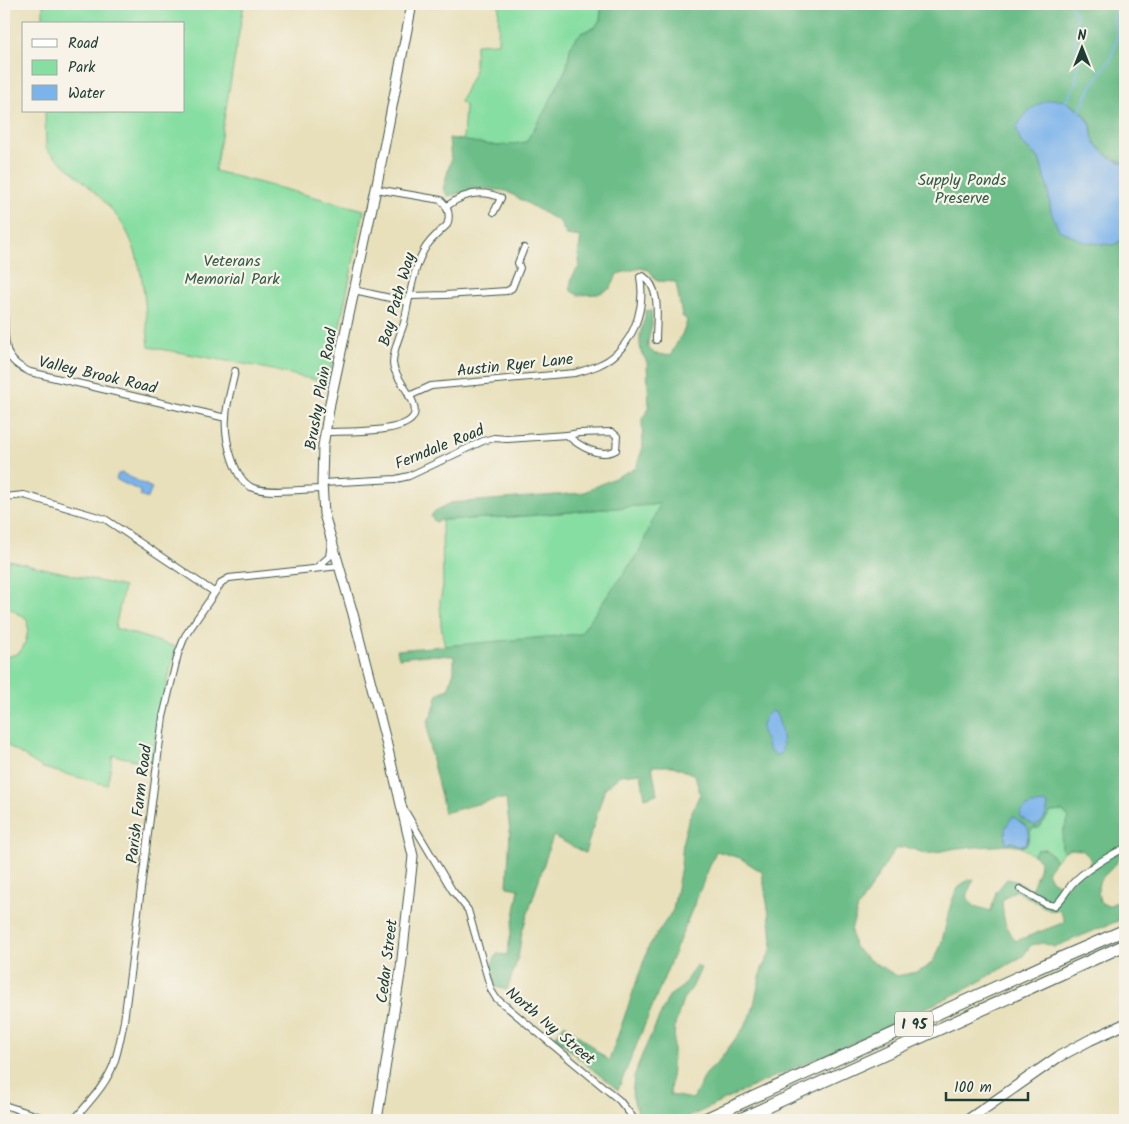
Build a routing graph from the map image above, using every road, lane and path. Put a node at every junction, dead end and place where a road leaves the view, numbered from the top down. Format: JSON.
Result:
{"nodes":[{"id":1,"x":412,"y":4,"type":"edge"},
{"id":2,"x":376,"y":189,"type":"junction"},
{"id":3,"x":447,"y":206,"type":"junction"},
{"id":4,"x":494,"y":212,"type":"dead end"},
{"id":5,"x":524,"y":248,"type":"dead end"},
{"id":6,"x":4,"y":286,"type":"edge"},
{"id":7,"x":354,"y":290,"type":"junction"},
{"id":8,"x":410,"y":299,"type":"junction"},
{"id":9,"x":4,"y":305,"type":"edge"},
{"id":10,"x":656,"y":340,"type":"dead end"},
{"id":11,"x":7,"y":357,"type":"edge"},
{"id":12,"x":235,"y":371,"type":"dead end"},
{"id":13,"x":409,"y":396,"type":"junction"},
{"id":14,"x":226,"y":418,"type":"junction"},
{"id":15,"x":325,"y":432,"type":"junction"},
{"id":16,"x":567,"y":435,"type":"junction"},
{"id":17,"x":322,"y":486,"type":"junction"},
{"id":18,"x":4,"y":497,"type":"edge"},
{"id":19,"x":331,"y":538,"type":"junction"},
{"id":20,"x":340,"y":566,"type":"junction"},
{"id":21,"x":312,"y":570,"type":"junction"},
{"id":22,"x":214,"y":592,"type":"junction"},
{"id":23,"x":402,"y":806,"type":"junction"},
{"id":24,"x":1125,"y":848,"type":"edge"},
{"id":25,"x":1020,"y":889,"type":"dead end"},
{"id":26,"x":1125,"y":930,"type":"edge"},
{"id":27,"x":1125,"y":944,"type":"edge"},
{"id":28,"x":1125,"y":1024,"type":"edge"},
{"id":29,"x":4,"y":1105,"type":"edge"},
{"id":30,"x":50,"y":1120,"type":"edge"},
{"id":31,"x":74,"y":1120,"type":"edge"},
{"id":32,"x":377,"y":1120,"type":"edge"},
{"id":33,"x":634,"y":1120,"type":"edge"},
{"id":34,"x":704,"y":1120,"type":"edge"},
{"id":35,"x":738,"y":1120,"type":"edge"},
{"id":36,"x":968,"y":1120,"type":"edge"}],
"edges":[{"from":1,"to":2,"type":"main road","name":"Brushy Plain Road"},
{"from":2,"to":3,"type":"street"},
{"from":2,"to":7,"type":"main road","name":"Brushy Plain Road"},
{"from":3,"to":4,"type":"street"},
{"from":3,"to":8,"type":"street","name":"Bay Path Way"},
{"from":5,"to":8,"type":"street"},
{"from":6,"to":9,"type":"street","name":"Valley Brook Road"},
{"from":7,"to":8,"type":"street"},
{"from":7,"to":15,"type":"main road","name":"Brushy Plain Road"},
{"from":8,"to":13,"type":"street","name":"Bay Path Way"},
{"from":9,"to":11,"type":"street","name":"Valley Brook Road"},
{"from":10,"to":13,"type":"street","name":"Austin Ryer Lane"},
{"from":11,"to":14,"type":"street","name":"Valley Brook Road"},
{"from":12,"to":14,"type":"street"},
{"from":13,"to":15,"type":"street","name":"Bay Path Way"},
{"from":14,"to":17,"type":"street","name":"Ferndale Road"},
{"from":15,"to":17,"type":"main road","name":"Brushy Plain Road"},
{"from":16,"to":16,"type":"street","name":"Ferndale Road"},
{"from":16,"to":17,"type":"street","name":"Ferndale Road"},
{"from":17,"to":19,"type":"main road","name":"Brushy Plain Road"},
{"from":18,"to":22,"type":"street"},
{"from":19,"to":20,"type":"main road","name":"Brushy Plain Road"},
{"from":19,"to":21,"type":"street"},
{"from":20,"to":21,"type":"street","name":"Parish Farm Road"},
{"from":20,"to":23,"type":"main road","name":"Brushy Plain Road"},
{"from":21,"to":22,"type":"street","name":"Parish Farm Road"},
{"from":22,"to":31,"type":"street","name":"Parish Farm Road"},
{"from":23,"to":32,"type":"main road","name":"Cedar Street"},
{"from":23,"to":33,"type":"street","name":"North Ivy Street"},
{"from":24,"to":25,"type":"street"},
{"from":26,"to":34,"type":"highway","number":"I 95"},
{"from":27,"to":35,"type":"highway","number":"I 95"},
{"from":28,"to":36,"type":"main road"},
{"from":29,"to":30,"type":"street"}]}
